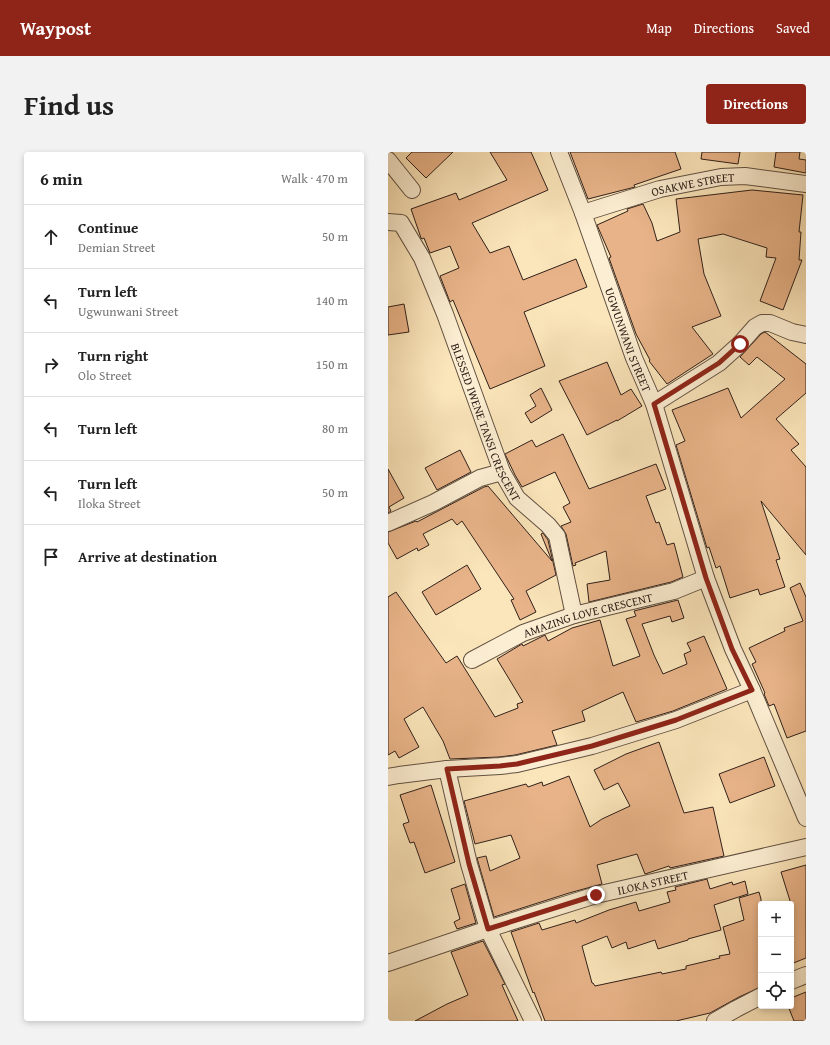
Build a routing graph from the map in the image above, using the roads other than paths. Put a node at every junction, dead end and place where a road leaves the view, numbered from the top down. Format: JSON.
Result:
{"nodes":[{"id":1,"x":560,"y":152,"type":"edge"},
{"id":2,"x":388,"y":160,"type":"edge"},
{"id":3,"x":806,"y":184,"type":"edge"},
{"id":4,"x":412,"y":190,"type":"dead end"},
{"id":5,"x":583,"y":213,"type":"junction"},
{"id":6,"x":394,"y":223,"type":"edge"},
{"id":7,"x":806,"y":335,"type":"edge"},
{"id":8,"x":654,"y":404,"type":"junction"},
{"id":9,"x":502,"y":472,"type":"junction"},
{"id":10,"x":388,"y":523,"type":"edge"},
{"id":11,"x":706,"y":578,"type":"junction"},
{"id":12,"x":574,"y":615,"type":"junction"},
{"id":13,"x":472,"y":660,"type":"dead end"},
{"id":14,"x":752,"y":690,"type":"junction"},
{"id":15,"x":447,"y":769,"type":"junction"},
{"id":16,"x":388,"y":777,"type":"edge"},
{"id":17,"x":806,"y":818,"type":"edge"},
{"id":18,"x":806,"y":846,"type":"edge"},
{"id":19,"x":488,"y":929,"type":"junction"},
{"id":20,"x":388,"y":964,"type":"edge"},
{"id":21,"x":806,"y":976,"type":"edge"},
{"id":22,"x":794,"y":980,"type":"edge"},
{"id":23,"x":758,"y":997,"type":"edge"},
{"id":24,"x":533,"y":1021,"type":"edge"},
{"id":25,"x":715,"y":1021,"type":"edge"}],
"edges":[{"from":1,"to":5,"type":"street","name":"UGWUNWANI STREET"},
{"from":2,"to":4,"type":"street"},
{"from":3,"to":5,"type":"street","name":"OSAKWE STREET"},
{"from":5,"to":8,"type":"street","name":"UGWUNWANI STREET"},
{"from":6,"to":9,"type":"street","name":"BLESSED IWENE TANSI CRESCENT"},
{"from":7,"to":8,"type":"street"},
{"from":8,"to":11,"type":"street","name":"UGWUNWANI STREET"},
{"from":9,"to":10,"type":"street"},
{"from":9,"to":12,"type":"street","name":"BLESSED IWENE TANSI CRESCENT"},
{"from":11,"to":12,"type":"street","name":"AMAZING LOVE CRESCENT"},
{"from":11,"to":14,"type":"street","name":"UGWUNWANI STREET"},
{"from":12,"to":13,"type":"street","name":"AMAZING LOVE CRESCENT"},
{"from":14,"to":15,"type":"street"},
{"from":14,"to":17,"type":"street","name":"UGWUNWANI STREET"},
{"from":15,"to":16,"type":"street"},
{"from":15,"to":19,"type":"street"},
{"from":18,"to":19,"type":"street","name":"ILOKA STREET"},
{"from":19,"to":20,"type":"street","name":"ILOKA STREET"},
{"from":19,"to":24,"type":"street"},
{"from":21,"to":22,"type":"street"},
{"from":23,"to":25,"type":"street"}]}
